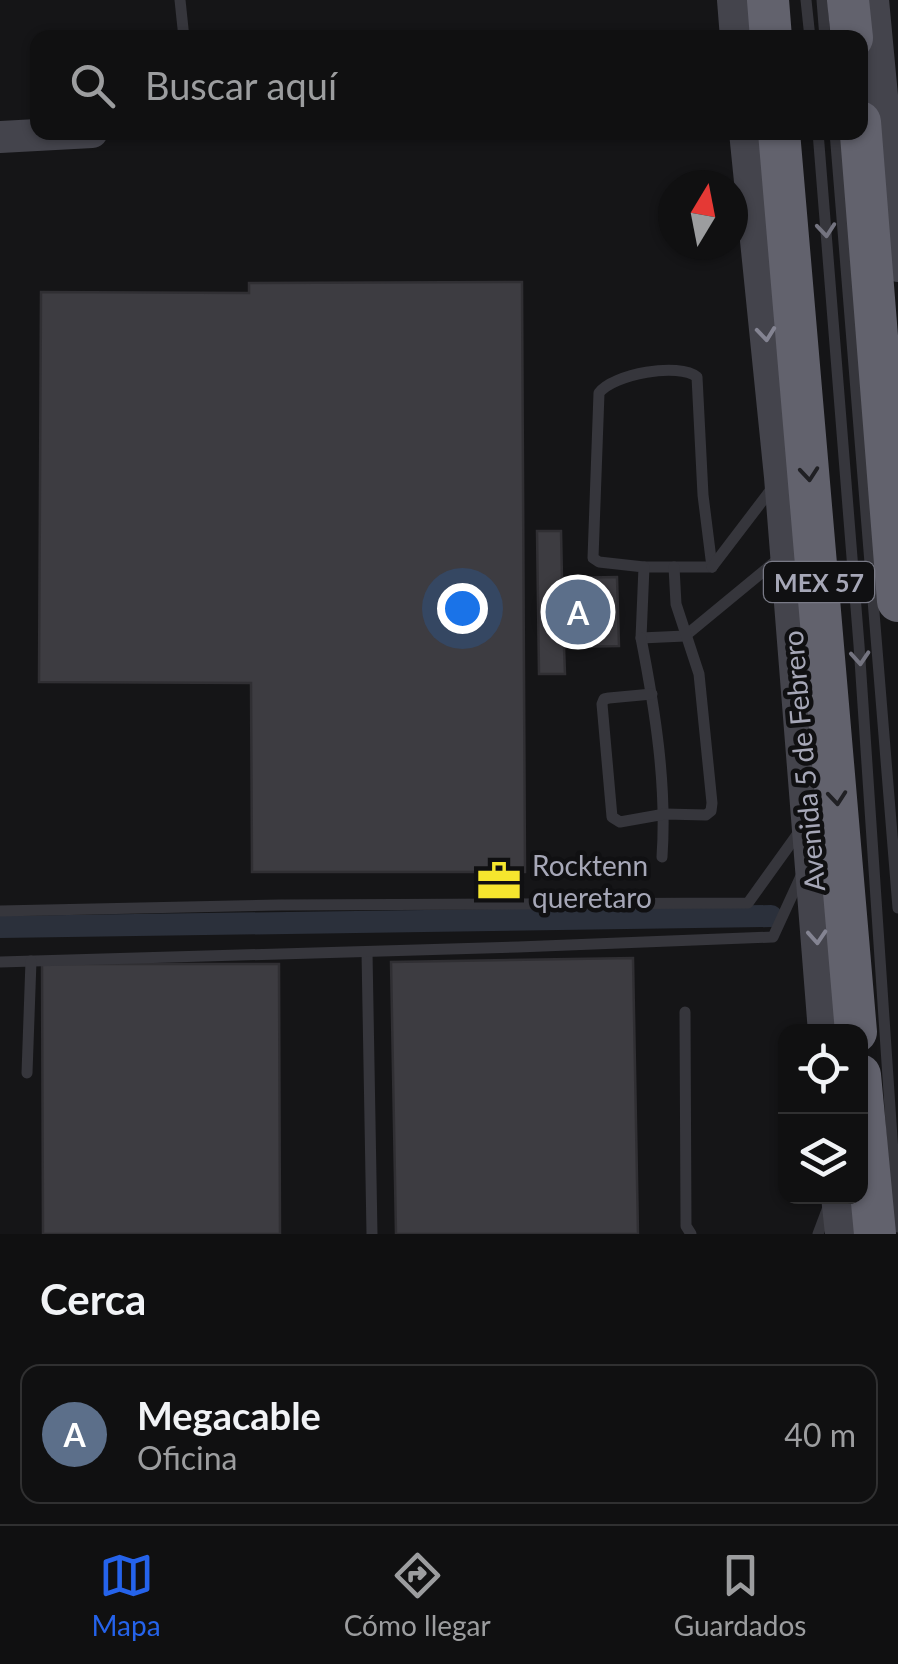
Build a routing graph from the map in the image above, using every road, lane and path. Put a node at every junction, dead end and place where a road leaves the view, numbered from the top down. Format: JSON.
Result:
{"nodes":[{"id":1,"x":180,"y":0,"type":"edge"},
{"id":2,"x":733,"y":0,"type":"edge"},
{"id":3,"x":768,"y":0,"type":"edge"},
{"id":4,"x":806,"y":0,"type":"edge"},
{"id":5,"x":822,"y":0,"type":"edge"},
{"id":6,"x":848,"y":0,"type":"edge"},
{"id":7,"x":873,"y":0,"type":"edge"},
{"id":8,"x":183,"y":30,"type":"edge"},
{"id":9,"x":735,"y":30,"type":"edge"},
{"id":10,"x":771,"y":30,"type":"edge"},
{"id":11,"x":809,"y":30,"type":"edge"},
{"id":12,"x":825,"y":30,"type":"edge"},
{"id":13,"x":851,"y":30,"type":"edge"},
{"id":14,"x":882,"y":127,"type":"edge"},
{"id":15,"x":30,"y":136,"type":"edge"},
{"id":16,"x":0,"y":138,"type":"edge"},
{"id":17,"x":746,"y":140,"type":"edge"},
{"id":18,"x":780,"y":140,"type":"edge"},
{"id":19,"x":819,"y":140,"type":"edge"},
{"id":20,"x":836,"y":140,"type":"edge"},
{"id":21,"x":896,"y":213,"type":"edge"},
{"id":22,"x":898,"y":266,"type":"edge"},
{"id":23,"x":780,"y":477,"type":"junction"},
{"id":24,"x":786,"y":553,"type":"junction"},
{"id":25,"x":644,"y":567,"type":"junction"},
{"id":26,"x":674,"y":568,"type":"junction"},
{"id":27,"x":712,"y":568,"type":"junction"},
{"id":28,"x":898,"y":601,"type":"edge"},
{"id":29,"x":685,"y":636,"type":"junction"},
{"id":30,"x":641,"y":638,"type":"junction"},
{"id":31,"x":652,"y":694,"type":"junction"},
{"id":32,"x":665,"y":814,"type":"junction"},
{"id":33,"x":808,"y":821,"type":"junction"},
{"id":34,"x":810,"y":855,"type":"junction"},
{"id":35,"x":662,"y":858,"type":"dead end"},
{"id":36,"x":898,"y":908,"type":"edge"},
{"id":37,"x":0,"y":911,"type":"edge"},
{"id":38,"x":367,"y":952,"type":"junction"},
{"id":39,"x":30,"y":961,"type":"junction"},
{"id":40,"x":0,"y":962,"type":"edge"},
{"id":41,"x":685,"y":1012,"type":"dead end"},
{"id":42,"x":823,"y":1024,"type":"edge"},
{"id":43,"x":855,"y":1024,"type":"edge"},
{"id":44,"x":27,"y":1072,"type":"dead end"},
{"id":45,"x":864,"y":1114,"type":"edge"},
{"id":46,"x":831,"y":1204,"type":"edge"},
{"id":47,"x":835,"y":1204,"type":"edge"},
{"id":48,"x":898,"y":1226,"type":"edge"},
{"id":49,"x":372,"y":1234,"type":"edge"},
{"id":50,"x":692,"y":1234,"type":"edge"},
{"id":51,"x":818,"y":1234,"type":"edge"},
{"id":52,"x":841,"y":1234,"type":"edge"},
{"id":53,"x":875,"y":1234,"type":"edge"}],
"edges":[{"from":1,"to":8,"type":"lane"},
{"from":2,"to":9,"type":"main road"},
{"from":3,"to":10,"type":"highway"},
{"from":4,"to":11,"type":"lane"},
{"from":5,"to":12,"type":"lane"},
{"from":6,"to":13,"type":"highway"},
{"from":7,"to":14,"type":"main road"},
{"from":14,"to":21,"type":"main road"},
{"from":14,"to":28,"type":"highway","number":"MEX 57"},
{"from":15,"to":16,"type":"main road"},
{"from":17,"to":23,"type":"main road","name":"Avenida 5 de Febrero","one_way":true},
{"from":18,"to":43,"type":"highway","name":"Avenida 5 de Febrero","number":"MEX 57","one_way":true},
{"from":19,"to":48,"type":"lane","one_way":true},
{"from":20,"to":36,"type":"lane"},
{"from":21,"to":22,"type":"main road"},
{"from":23,"to":24,"type":"main road","name":"Avenida 5 de Febrero"},
{"from":23,"to":27,"type":"lane"},
{"from":24,"to":29,"type":"lane"},
{"from":24,"to":33,"type":"main road","name":"Avenida 5 de Febrero"},
{"from":25,"to":26,"type":"lane"},
{"from":25,"to":27,"type":"lane"},
{"from":25,"to":30,"type":"lane"},
{"from":26,"to":27,"type":"lane"},
{"from":26,"to":29,"type":"lane"},
{"from":29,"to":30,"type":"lane"},
{"from":29,"to":32,"type":"lane"},
{"from":30,"to":31,"type":"lane"},
{"from":31,"to":32,"type":"lane"},
{"from":31,"to":32,"type":"lane"},
{"from":32,"to":35,"type":"lane"},
{"from":33,"to":34,"type":"main road","name":"Avenida 5 de Febrero"},
{"from":33,"to":37,"type":"lane"},
{"from":34,"to":38,"type":"lane"},
{"from":34,"to":42,"type":"main road","name":"Avenida 5 de Febrero","one_way":true},
{"from":38,"to":39,"type":"lane"},
{"from":38,"to":49,"type":"lane"},
{"from":39,"to":40,"type":"lane"},
{"from":39,"to":44,"type":"lane"},
{"from":41,"to":50,"type":"lane"},
{"from":45,"to":53,"type":"highway"},
{"from":46,"to":51,"type":"lane"},
{"from":47,"to":52,"type":"main road"}]}
